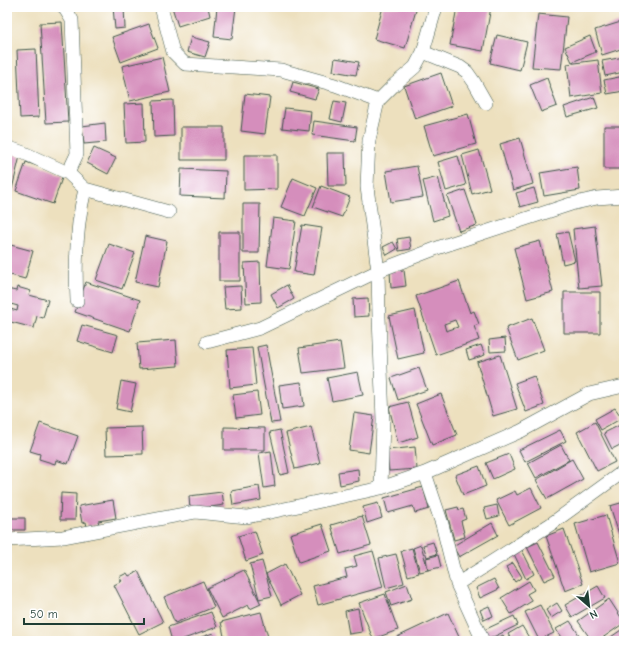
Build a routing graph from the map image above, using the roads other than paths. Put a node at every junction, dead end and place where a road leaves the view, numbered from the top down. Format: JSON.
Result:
{"nodes":[{"id":1,"x":64,"y":7,"type":"edge"},
{"id":2,"x":161,"y":7,"type":"edge"},
{"id":3,"x":436,"y":7,"type":"edge"},
{"id":4,"x":423,"y":52,"type":"junction"},
{"id":5,"x":378,"y":101,"type":"junction"},
{"id":6,"x":486,"y":103,"type":"dead end"},
{"id":7,"x":7,"y":147,"type":"edge"},
{"id":8,"x":68,"y":173,"type":"junction"},
{"id":9,"x":85,"y":190,"type":"junction"},
{"id":10,"x":624,"y":196,"type":"edge"},
{"id":11,"x":169,"y":212,"type":"dead end"},
{"id":12,"x":378,"y":271,"type":"junction"},
{"id":13,"x":77,"y":301,"type":"dead end"},
{"id":14,"x":208,"y":342,"type":"dead end"},
{"id":15,"x":624,"y":386,"type":"edge"},
{"id":16,"x":624,"y":471,"type":"edge"},
{"id":17,"x":425,"y":473,"type":"junction"},
{"id":18,"x":381,"y":488,"type":"junction"},
{"id":19,"x":7,"y":540,"type":"edge"},
{"id":20,"x":457,"y":584,"type":"junction"},
{"id":21,"x":483,"y":641,"type":"edge"}],
"edges":[{"from":1,"to":8,"type":"street"},
{"from":2,"to":5,"type":"street"},
{"from":3,"to":4,"type":"street"},
{"from":4,"to":5,"type":"street"},
{"from":4,"to":6,"type":"street"},
{"from":5,"to":12,"type":"street"},
{"from":7,"to":8,"type":"street"},
{"from":8,"to":9,"type":"street"},
{"from":9,"to":11,"type":"street"},
{"from":9,"to":13,"type":"street"},
{"from":10,"to":12,"type":"street"},
{"from":12,"to":14,"type":"street"},
{"from":12,"to":18,"type":"street"},
{"from":15,"to":17,"type":"street"},
{"from":16,"to":20,"type":"street"},
{"from":17,"to":18,"type":"street"},
{"from":17,"to":20,"type":"street"},
{"from":18,"to":19,"type":"street"},
{"from":20,"to":21,"type":"street"}]}
